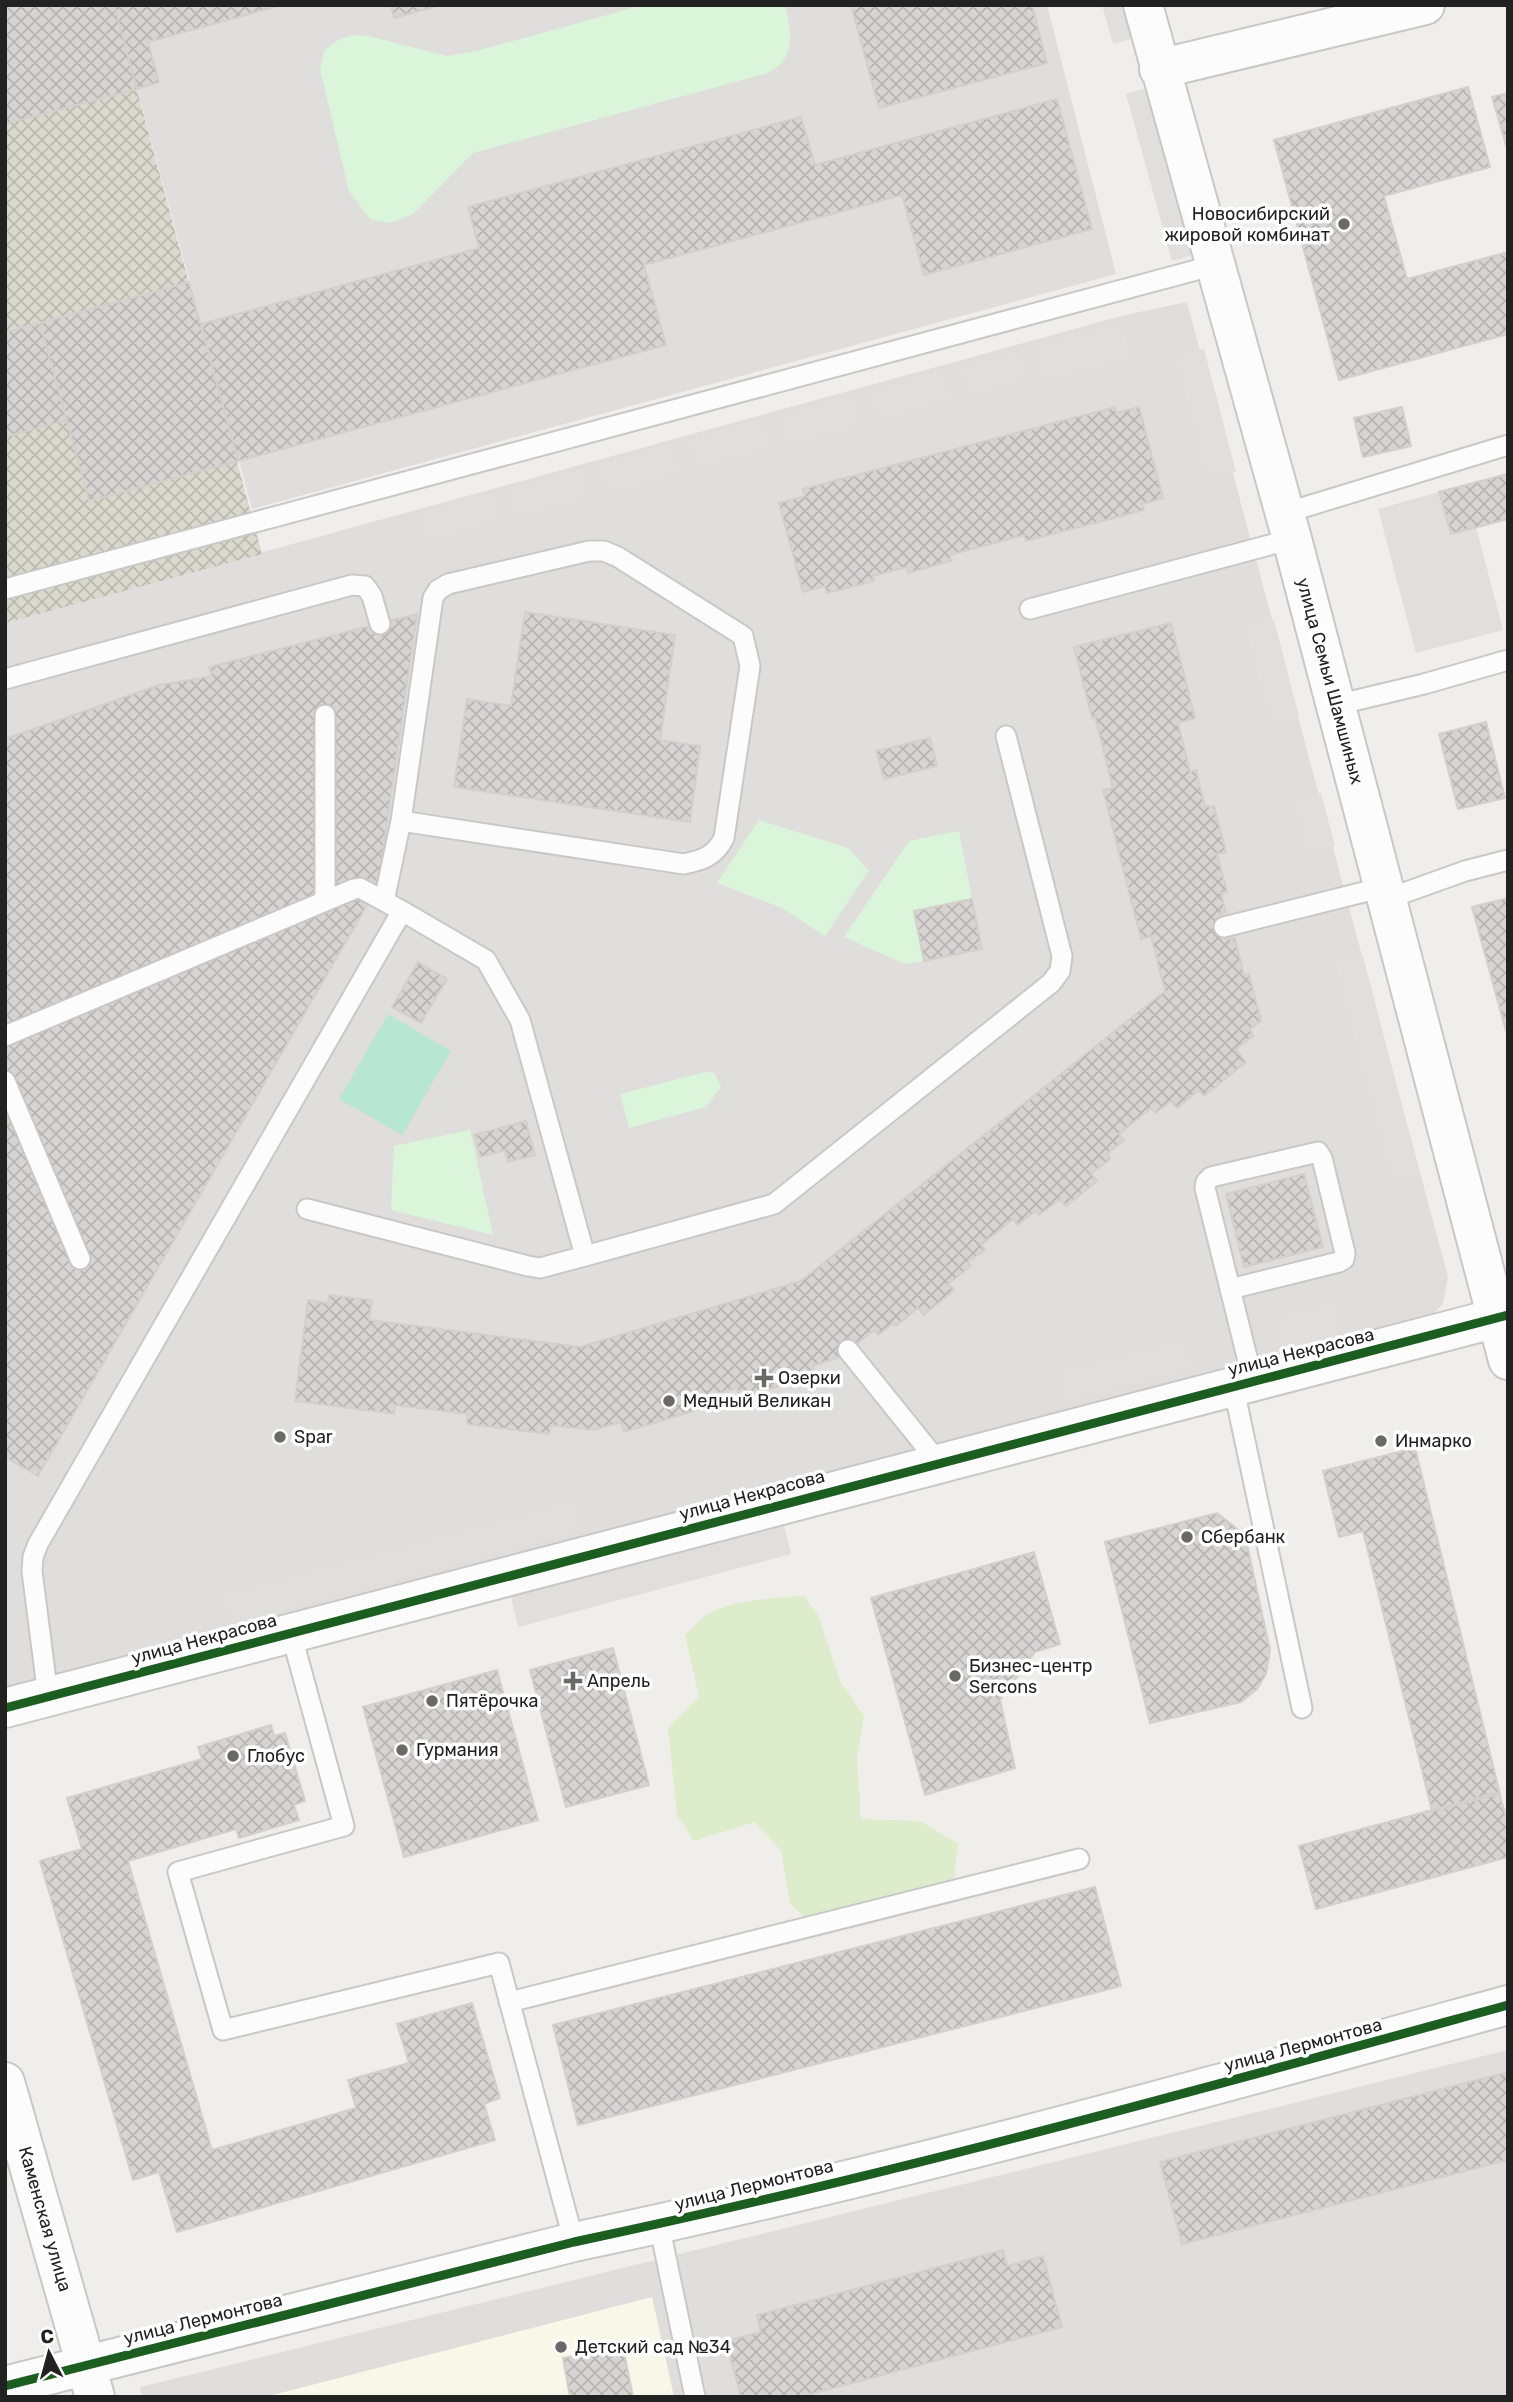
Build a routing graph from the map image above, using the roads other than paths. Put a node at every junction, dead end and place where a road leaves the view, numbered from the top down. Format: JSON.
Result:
{"nodes":[{"id":1,"x":1143,"y":5,"type":"edge"},
{"id":2,"x":1425,"y":5,"type":"edge"},
{"id":3,"x":1159,"y":69,"type":"junction"},
{"id":4,"x":1215,"y":265,"type":"junction"},
{"id":5,"x":1508,"y":445,"type":"edge"},
{"id":6,"x":1289,"y":526,"type":"junction"},
{"id":7,"x":5,"y":589,"type":"edge"},
{"id":8,"x":1031,"y":609,"type":"dead end"},
{"id":9,"x":380,"y":624,"type":"dead end"},
{"id":10,"x":1508,"y":660,"type":"edge"},
{"id":11,"x":5,"y":679,"type":"edge"},
{"id":12,"x":1335,"y":705,"type":"junction"},
{"id":13,"x":325,"y":715,"type":"dead end"},
{"id":14,"x":1006,"y":736,"type":"dead end"},
{"id":15,"x":401,"y":821,"type":"junction"},
{"id":16,"x":1508,"y":860,"type":"edge"},
{"id":17,"x":1385,"y":893,"type":"junction"},
{"id":18,"x":325,"y":901,"type":"junction"},
{"id":19,"x":393,"y":906,"type":"junction"},
{"id":20,"x":1224,"y":927,"type":"dead end"},
{"id":21,"x":5,"y":1036,"type":"edge"},
{"id":22,"x":5,"y":1081,"type":"edge"},
{"id":23,"x":307,"y":1209,"type":"dead end"},
{"id":24,"x":585,"y":1256,"type":"junction"},
{"id":25,"x":80,"y":1259,"type":"dead end"},
{"id":26,"x":1230,"y":1289,"type":"junction"},
{"id":27,"x":1502,"y":1316,"type":"edge"},
{"id":28,"x":848,"y":1350,"type":"dead end"},
{"id":29,"x":1508,"y":1360,"type":"edge"},
{"id":30,"x":1243,"y":1383,"type":"junction"},
{"id":31,"x":939,"y":1463,"type":"junction"},
{"id":32,"x":291,"y":1633,"type":"junction"},
{"id":33,"x":48,"y":1696,"type":"junction"},
{"id":34,"x":5,"y":1708,"type":"edge"},
{"id":35,"x":1302,"y":1708,"type":"dead end"},
{"id":36,"x":1079,"y":1859,"type":"dead end"},
{"id":37,"x":509,"y":2001,"type":"junction"},
{"id":38,"x":1508,"y":2005,"type":"edge"},
{"id":39,"x":5,"y":2082,"type":"edge"},
{"id":40,"x":659,"y":2224,"type":"junction"},
{"id":41,"x":575,"y":2242,"type":"junction"},
{"id":42,"x":91,"y":2380,"type":"edge"},
{"id":43,"x":5,"y":2386,"type":"edge"},
{"id":44,"x":695,"y":2397,"type":"edge"}],
"edges":[{"from":1,"to":3,"type":"street","name":"улица Семьи Шамшиных"},
{"from":2,"to":3,"type":"street"},
{"from":3,"to":4,"type":"street","name":"улица Семьи Шамшиных"},
{"from":4,"to":6,"type":"street","name":"улица Семьи Шамшиных"},
{"from":4,"to":7,"type":"lane"},
{"from":5,"to":6,"type":"lane"},
{"from":6,"to":8,"type":"lane"},
{"from":6,"to":12,"type":"street","name":"улица Семьи Шамшиных"},
{"from":9,"to":11,"type":"lane"},
{"from":10,"to":12,"type":"lane"},
{"from":12,"to":17,"type":"street","name":"улица Семьи Шамшиных"},
{"from":13,"to":18,"type":"lane"},
{"from":14,"to":24,"type":"lane"},
{"from":15,"to":15,"type":"lane"},
{"from":15,"to":19,"type":"lane"},
{"from":16,"to":17,"type":"lane"},
{"from":17,"to":20,"type":"lane"},
{"from":17,"to":27,"type":"street","name":"улица Семьи Шамшиных"},
{"from":18,"to":19,"type":"lane"},
{"from":18,"to":21,"type":"lane"},
{"from":19,"to":24,"type":"lane"},
{"from":19,"to":33,"type":"lane"},
{"from":22,"to":25,"type":"lane"},
{"from":23,"to":24,"type":"lane"},
{"from":26,"to":26,"type":"lane"},
{"from":26,"to":30,"type":"lane"},
{"from":27,"to":29,"type":"street","name":"улица Семьи Шамшиных"},
{"from":27,"to":30,"type":"street","name":"улица Некрасова"},
{"from":28,"to":31,"type":"lane"},
{"from":30,"to":31,"type":"street","name":"улица Некрасова"},
{"from":30,"to":35,"type":"lane"},
{"from":31,"to":32,"type":"street","name":"улица Некрасова"},
{"from":32,"to":33,"type":"street","name":"улица Некрасова"},
{"from":32,"to":37,"type":"lane"},
{"from":33,"to":34,"type":"street","name":"улица Некрасова"},
{"from":36,"to":37,"type":"lane"},
{"from":37,"to":41,"type":"lane"},
{"from":38,"to":40,"type":"street","name":"улица Лермонтова"},
{"from":39,"to":42,"type":"street","name":"Каменская улица"},
{"from":40,"to":41,"type":"street","name":"улица Лермонтова"},
{"from":40,"to":44,"type":"lane"},
{"from":41,"to":42,"type":"street","name":"улица Лермонтова"},
{"from":42,"to":43,"type":"street","name":"улица Лермонтова"}]}
